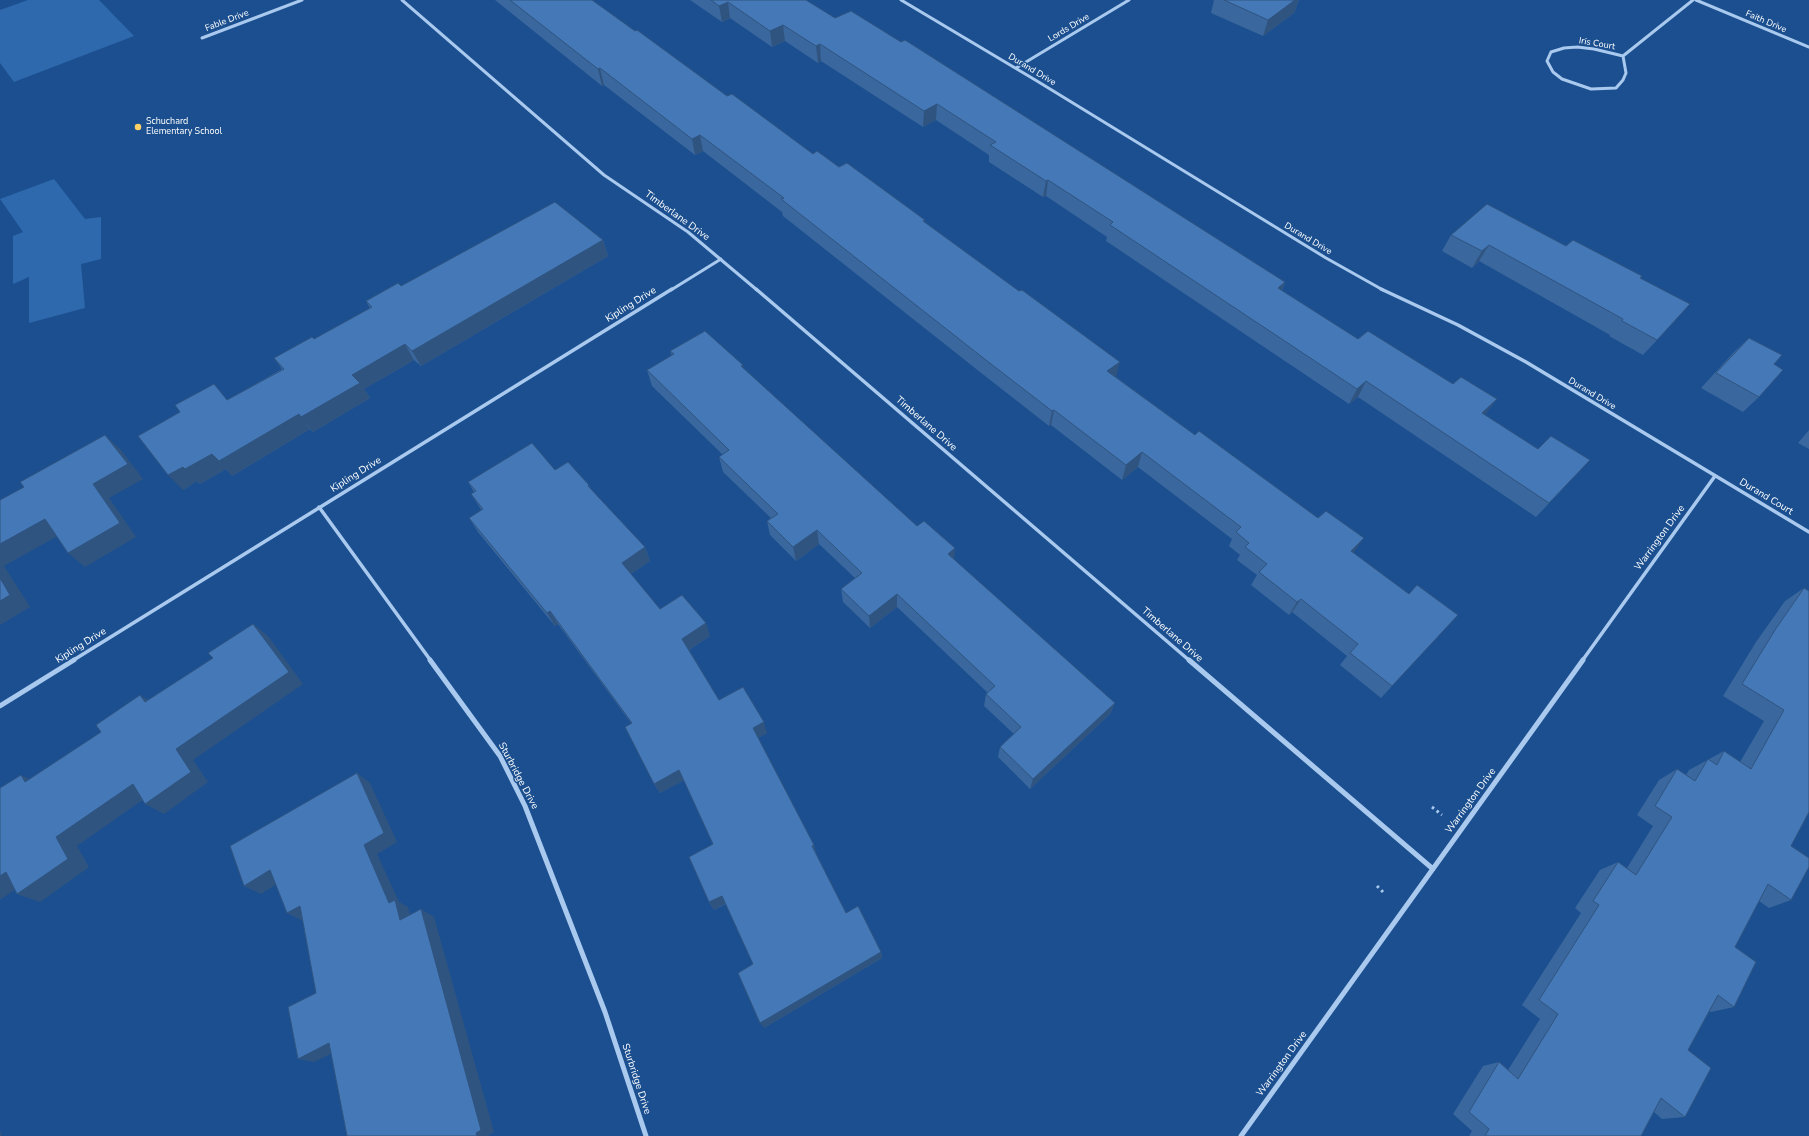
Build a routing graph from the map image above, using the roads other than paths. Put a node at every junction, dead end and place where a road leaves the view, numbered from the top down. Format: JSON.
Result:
{"nodes":[{"id":1,"x":302,"y":0,"type":"edge"},
{"id":2,"x":402,"y":0,"type":"edge"},
{"id":3,"x":901,"y":0,"type":"edge"},
{"id":4,"x":1129,"y":0,"type":"edge"},
{"id":5,"x":1695,"y":0,"type":"edge"},
{"id":6,"x":202,"y":38,"type":"dead end"},
{"id":7,"x":1809,"y":47,"type":"edge"},
{"id":8,"x":1623,"y":56,"type":"junction"},
{"id":9,"x":1016,"y":68,"type":"junction"},
{"id":10,"x":721,"y":259,"type":"junction"},
{"id":11,"x":1715,"y":476,"type":"junction"},
{"id":12,"x":319,"y":507,"type":"junction"},
{"id":13,"x":1809,"y":532,"type":"edge"},
{"id":14,"x":0,"y":706,"type":"edge"},
{"id":15,"x":1434,"y":870,"type":"junction"},
{"id":16,"x":646,"y":1136,"type":"edge"},
{"id":17,"x":1241,"y":1136,"type":"edge"}],
"edges":[{"from":1,"to":6,"type":"street","name":"Fable Drive"},
{"from":2,"to":10,"type":"street","name":"Timberlane Drive"},
{"from":3,"to":9,"type":"street","name":"Durand Drive"},
{"from":4,"to":9,"type":"street","name":"Lords Drive"},
{"from":5,"to":7,"type":"street","name":"Faith Drive"},
{"from":5,"to":8,"type":"street","name":"Iris Court"},
{"from":8,"to":8,"type":"street","name":"Iris Court"},
{"from":9,"to":11,"type":"street","name":"Durand Drive"},
{"from":10,"to":12,"type":"street","name":"Kipling Drive"},
{"from":10,"to":15,"type":"street","name":"Timberlane Drive"},
{"from":11,"to":13,"type":"street","name":"Durand Court"},
{"from":11,"to":15,"type":"street","name":"Warrington Drive"},
{"from":12,"to":14,"type":"street","name":"Kipling Drive"},
{"from":12,"to":16,"type":"street","name":"Sturbridge Drive"},
{"from":15,"to":17,"type":"street","name":"Warrington Drive"}]}
